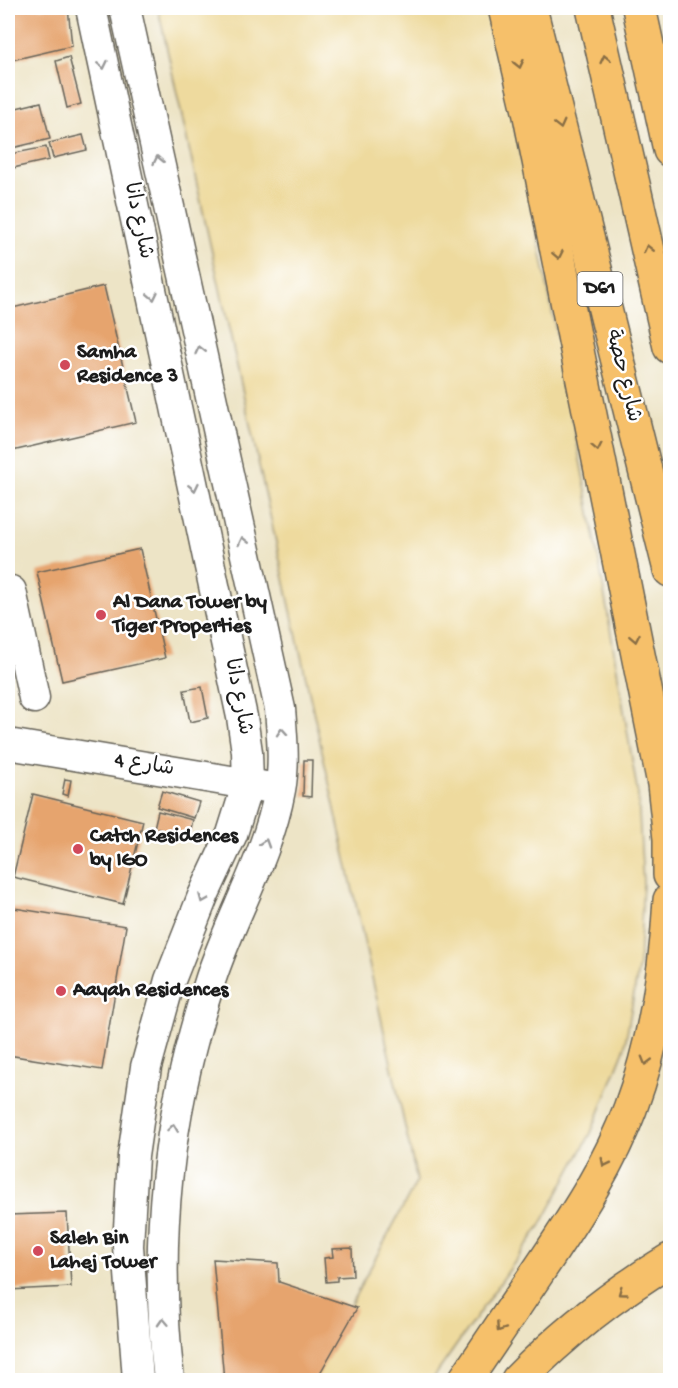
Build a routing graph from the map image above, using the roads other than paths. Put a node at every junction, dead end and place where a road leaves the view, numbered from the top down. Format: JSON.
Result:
{"nodes":[{"id":1,"x":91,"y":8,"type":"edge"},
{"id":2,"x":125,"y":8,"type":"edge"},
{"id":3,"x":505,"y":8,"type":"edge"},
{"id":4,"x":530,"y":8,"type":"edge"},
{"id":5,"x":593,"y":8,"type":"edge"},
{"id":6,"x":639,"y":8,"type":"edge"},
{"id":7,"x":670,"y":150,"type":"edge"},
{"id":8,"x":670,"y":347,"type":"edge"},
{"id":9,"x":670,"y":570,"type":"edge"},
{"id":10,"x":11,"y":591,"type":"dead end"},
{"id":11,"x":13,"y":624,"type":"edge"},
{"id":12,"x":34,"y":698,"type":"dead end"},
{"id":13,"x":8,"y":744,"type":"edge"},
{"id":14,"x":248,"y":783,"type":"junction"},
{"id":15,"x":280,"y":790,"type":"junction"},
{"id":16,"x":670,"y":875,"type":"edge"},
{"id":17,"x":670,"y":900,"type":"edge"},
{"id":18,"x":670,"y":1260,"type":"edge"},
{"id":19,"x":138,"y":1380,"type":"edge"},
{"id":20,"x":169,"y":1380,"type":"edge"},
{"id":21,"x":465,"y":1380,"type":"edge"},
{"id":22,"x":518,"y":1380,"type":"edge"}],
"edges":[{"from":1,"to":14,"type":"street","name":"شارع دانا","one_way":true},
{"from":15,"to":2,"type":"street","name":"شارع دانا","one_way":true},
{"from":3,"to":16,"type":"main road","one_way":true},
{"from":4,"to":9,"type":"main road","name":"شارع حصة","number":"D61","one_way":true},
{"from":8,"to":5,"type":"main road","one_way":true},
{"from":6,"to":7,"type":"main road"},
{"from":10,"to":11,"type":"street"},
{"from":11,"to":12,"type":"street"},
{"from":13,"to":14,"type":"street","name":"شارع 4"},
{"from":14,"to":15,"type":"street","name":"شارع 4"},
{"from":14,"to":19,"type":"street","name":"شارع دانا","one_way":true},
{"from":20,"to":15,"type":"street","name":"شارع دانا","one_way":true},
{"from":17,"to":21,"type":"main road","one_way":true},
{"from":18,"to":22,"type":"main road","one_way":true}]}
